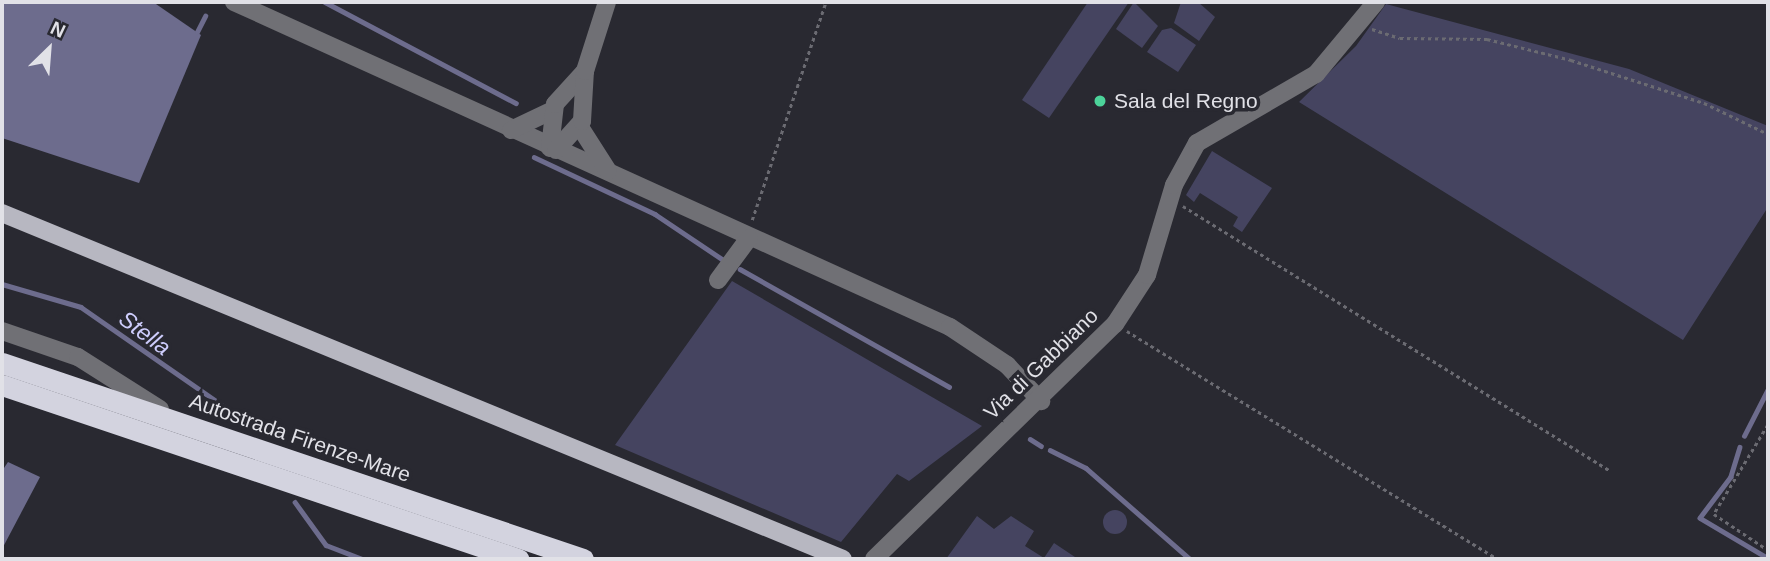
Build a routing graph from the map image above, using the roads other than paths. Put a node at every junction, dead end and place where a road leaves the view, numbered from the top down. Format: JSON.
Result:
{"nodes":[{"id":1,"x":234,"y":2,"type":"edge"},
{"id":2,"x":607,"y":2,"type":"edge"},
{"id":3,"x":1376,"y":2,"type":"edge"},
{"id":4,"x":586,"y":71,"type":"junction"},
{"id":5,"x":553,"y":110,"type":"junction"},
{"id":6,"x":580,"y":127,"type":"junction"},
{"id":7,"x":511,"y":130,"type":"junction"},
{"id":8,"x":553,"y":149,"type":"junction"},
{"id":9,"x":612,"y":177,"type":"junction"},
{"id":10,"x":2,"y":213,"type":"edge"},
{"id":11,"x":750,"y":232,"type":"junction"},
{"id":12,"x":718,"y":281,"type":"dead end"},
{"id":13,"x":2,"y":331,"type":"edge"},
{"id":14,"x":2,"y":363,"type":"edge"},
{"id":15,"x":2,"y":385,"type":"edge"},
{"id":16,"x":1041,"y":401,"type":"junction"},
{"id":17,"x":210,"y":434,"type":"junction"},
{"id":18,"x":518,"y":559,"type":"edge"},
{"id":19,"x":583,"y":559,"type":"edge"},
{"id":20,"x":842,"y":559,"type":"edge"},
{"id":21,"x":874,"y":559,"type":"edge"}],
"edges":[{"from":1,"to":7,"type":"street"},
{"from":2,"to":4,"type":"street"},
{"from":3,"to":16,"type":"street","name":"Via di Gabbiano"},
{"from":4,"to":5,"type":"street"},
{"from":4,"to":6,"type":"street"},
{"from":5,"to":7,"type":"street"},
{"from":5,"to":8,"type":"street"},
{"from":6,"to":8,"type":"street"},
{"from":6,"to":9,"type":"street"},
{"from":7,"to":8,"type":"street"},
{"from":8,"to":9,"type":"street"},
{"from":9,"to":11,"type":"street"},
{"from":10,"to":20,"type":"main road"},
{"from":11,"to":12,"type":"street"},
{"from":11,"to":16,"type":"street"},
{"from":13,"to":17,"type":"street"},
{"from":14,"to":17,"type":"highway","name":"Autostrada Firenze-Mare"},
{"from":15,"to":18,"type":"highway"},
{"from":16,"to":21,"type":"street","name":"Via di Gabbiano"},
{"from":17,"to":19,"type":"highway","name":"Autostrada Firenze-Mare"}]}
